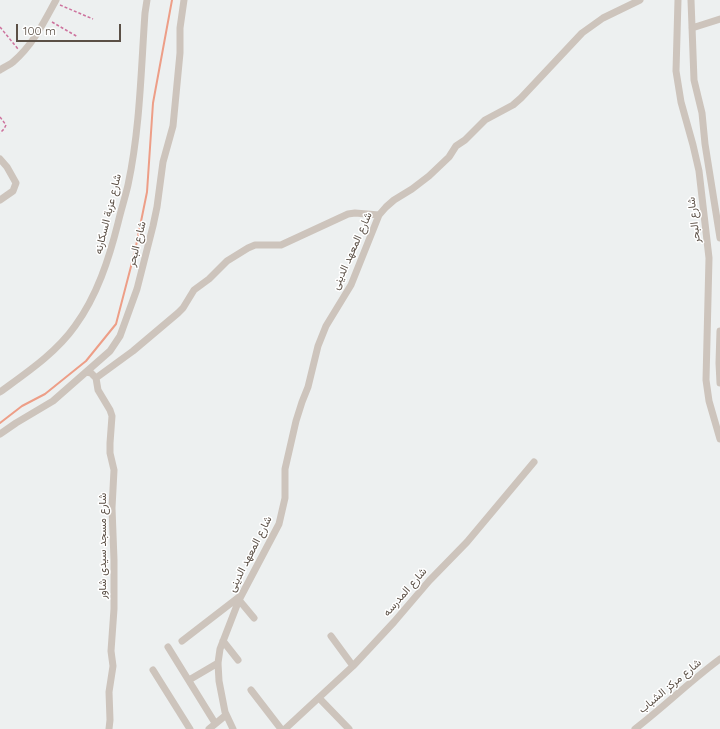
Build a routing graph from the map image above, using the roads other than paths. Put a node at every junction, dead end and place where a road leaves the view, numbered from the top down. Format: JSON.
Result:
{"nodes":[{"id":1,"x":147,"y":0,"type":"edge"},
{"id":2,"x":184,"y":0,"type":"edge"},
{"id":3,"x":640,"y":0,"type":"edge"},
{"id":4,"x":678,"y":0,"type":"edge"},
{"id":5,"x":691,"y":0,"type":"edge"},
{"id":6,"x":55,"y":2,"type":"edge"},
{"id":7,"x":720,"y":19,"type":"edge"},
{"id":8,"x":692,"y":28,"type":"junction"},
{"id":9,"x":0,"y":70,"type":"edge"},
{"id":10,"x":0,"y":159,"type":"edge"},
{"id":11,"x":0,"y":200,"type":"edge"},
{"id":12,"x":379,"y":215,"type":"junction"},
{"id":13,"x":720,"y":238,"type":"edge"},
{"id":14,"x":719,"y":334,"type":"edge"},
{"id":15,"x":708,"y":335,"type":"junction"},
{"id":16,"x":87,"y":372,"type":"junction"},
{"id":17,"x":96,"y":378,"type":"junction"},
{"id":18,"x":720,"y":382,"type":"edge"},
{"id":19,"x":0,"y":392,"type":"edge"},
{"id":20,"x":0,"y":434,"type":"edge"},
{"id":21,"x":720,"y":439,"type":"edge"},
{"id":22,"x":534,"y":462,"type":"dead end"},
{"id":23,"x":240,"y":598,"type":"junction"},
{"id":24,"x":254,"y":618,"type":"dead end"},
{"id":25,"x":331,"y":636,"type":"dead end"},
{"id":26,"x":182,"y":641,"type":"dead end"},
{"id":27,"x":223,"y":641,"type":"junction"},
{"id":28,"x":168,"y":647,"type":"dead end"},
{"id":29,"x":238,"y":660,"type":"dead end"},
{"id":30,"x":720,"y":660,"type":"edge"},
{"id":31,"x":218,"y":663,"type":"junction"},
{"id":32,"x":353,"y":666,"type":"junction"},
{"id":33,"x":153,"y":670,"type":"dead end"},
{"id":34,"x":189,"y":680,"type":"junction"},
{"id":35,"x":251,"y":690,"type":"dead end"},
{"id":36,"x":319,"y":698,"type":"junction"},
{"id":37,"x":226,"y":714,"type":"junction"},
{"id":38,"x":215,"y":723,"type":"junction"},
{"id":39,"x":109,"y":729,"type":"edge"},
{"id":40,"x":190,"y":729,"type":"edge"},
{"id":41,"x":209,"y":729,"type":"edge"},
{"id":42,"x":232,"y":729,"type":"edge"},
{"id":43,"x":281,"y":729,"type":"edge"},
{"id":44,"x":285,"y":729,"type":"edge"},
{"id":45,"x":349,"y":729,"type":"edge"},
{"id":46,"x":635,"y":729,"type":"edge"}],
"edges":[{"from":1,"to":19,"type":"street","name":"شارع عزبة السكارنه"},
{"from":2,"to":16,"type":"street","name":"شارع البحر"},
{"from":3,"to":12,"type":"street","name":"شارع المعهد الدينى"},
{"from":4,"to":15,"type":"street","name":"شارع البحر"},
{"from":5,"to":8,"type":"street","name":"شارع البحر"},
{"from":6,"to":9,"type":"street"},
{"from":7,"to":8,"type":"street"},
{"from":8,"to":13,"type":"street","name":"شارع البحر"},
{"from":10,"to":11,"type":"street"},
{"from":12,"to":17,"type":"street"},
{"from":12,"to":23,"type":"street","name":"شارع المعهد الدينى"},
{"from":14,"to":15,"type":"street"},
{"from":14,"to":18,"type":"street"},
{"from":15,"to":21,"type":"street","name":"شارع البحر"},
{"from":16,"to":17,"type":"street"},
{"from":16,"to":20,"type":"street","name":"شارع البحر"},
{"from":17,"to":39,"type":"street","name":"شارع مسجد سيدى شاور"},
{"from":22,"to":32,"type":"street","name":"شارع المدرسه"},
{"from":23,"to":24,"type":"street"},
{"from":23,"to":26,"type":"street"},
{"from":23,"to":27,"type":"street","name":"شارع المعهد الدينى"},
{"from":25,"to":32,"type":"street"},
{"from":27,"to":29,"type":"street"},
{"from":27,"to":31,"type":"street","name":"شارع المعهد الدينى"},
{"from":28,"to":34,"type":"street"},
{"from":30,"to":46,"type":"street","name":"شارع مركز الشباب"},
{"from":31,"to":34,"type":"street"},
{"from":31,"to":37,"type":"street","name":"شارع المعهد الدينى"},
{"from":32,"to":36,"type":"street","name":"شارع المدرسه"},
{"from":33,"to":40,"type":"street"},
{"from":34,"to":38,"type":"street"},
{"from":35,"to":43,"type":"street"},
{"from":36,"to":44,"type":"street","name":"شارع المدرسه"},
{"from":36,"to":45,"type":"street"},
{"from":37,"to":38,"type":"street"},
{"from":37,"to":42,"type":"street","name":"شارع المعهد الدينى"},
{"from":38,"to":41,"type":"street"}]}
